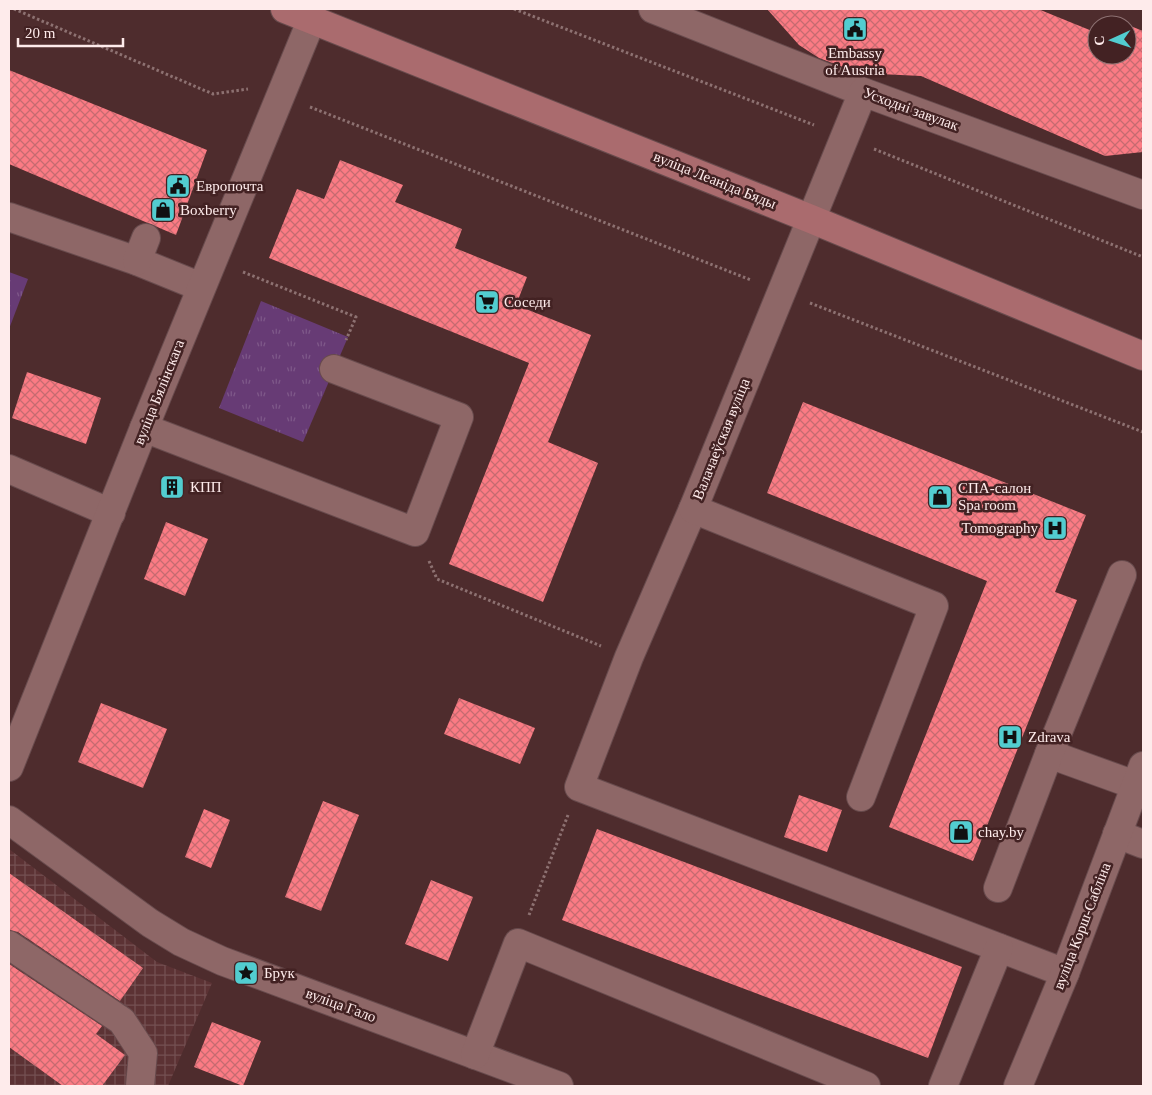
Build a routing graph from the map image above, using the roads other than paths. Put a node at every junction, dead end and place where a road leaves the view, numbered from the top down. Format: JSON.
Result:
{"nodes":[{"id":1,"x":285,"y":9,"type":"edge"},
{"id":2,"x":653,"y":9,"type":"edge"},
{"id":3,"x":312,"y":19,"type":"junction"},
{"id":4,"x":863,"y":92,"type":"junction"},
{"id":5,"x":1143,"y":194,"type":"edge"},
{"id":6,"x":9,"y":217,"type":"edge"},
{"id":7,"x":811,"y":219,"type":"junction"},
{"id":8,"x":201,"y":287,"type":"junction"},
{"id":9,"x":1143,"y":356,"type":"edge"},
{"id":10,"x":334,"y":369,"type":"road end"},
{"id":11,"x":144,"y":428,"type":"junction"},
{"id":12,"x":21,"y":481,"type":"edge"},
{"id":13,"x":693,"y":508,"type":"junction"},
{"id":14,"x":111,"y":513,"type":"junction"},
{"id":15,"x":1122,"y":575,"type":"dead end"},
{"id":16,"x":1049,"y":754,"type":"junction"},
{"id":17,"x":9,"y":767,"type":"edge"},
{"id":18,"x":1139,"y":776,"type":"edge"},
{"id":19,"x":861,"y":797,"type":"dead end"},
{"id":20,"x":9,"y":820,"type":"edge"},
{"id":21,"x":1117,"y":834,"type":"junction"},
{"id":22,"x":1143,"y":844,"type":"edge"},
{"id":23,"x":998,"y":888,"type":"dead end"},
{"id":24,"x":9,"y":945,"type":"edge"},
{"id":25,"x":1000,"y":948,"type":"junction"},
{"id":26,"x":1065,"y":973,"type":"junction"},
{"id":27,"x":475,"y":1055,"type":"junction"},
{"id":28,"x":140,"y":1086,"type":"edge"},
{"id":29,"x":559,"y":1086,"type":"edge"},
{"id":30,"x":866,"y":1086,"type":"edge"},
{"id":31,"x":943,"y":1086,"type":"edge"},
{"id":32,"x":1018,"y":1086,"type":"edge"}],
"edges":[{"from":1,"to":3,"type":"main road","name":"вуліца Леаніда Бяды"},
{"from":2,"to":4,"type":"street","name":"Усходні завулак"},
{"from":3,"to":7,"type":"main road","name":"вуліца Леаніда Бяды"},
{"from":3,"to":8,"type":"street","name":"вуліца Бялінскага"},
{"from":4,"to":5,"type":"street","name":"Усходні завулак"},
{"from":4,"to":7,"type":"street","name":"Валачаеўская вуліца"},
{"from":6,"to":8,"type":"street"},
{"from":7,"to":9,"type":"main road","name":"вуліца Леаніда Бяды"},
{"from":7,"to":13,"type":"street","name":"Валачаеўская вуліца"},
{"from":8,"to":11,"type":"street","name":"вуліца Бялінскага"},
{"from":10,"to":11,"type":"street"},
{"from":11,"to":14,"type":"street","name":"вуліца Бялінскага"},
{"from":12,"to":14,"type":"street"},
{"from":13,"to":19,"type":"street"},
{"from":13,"to":25,"type":"street","name":"Валачаеўская вуліца"},
{"from":14,"to":17,"type":"street","name":"вуліца Бялінскага"},
{"from":15,"to":16,"type":"street"},
{"from":16,"to":18,"type":"street"},
{"from":16,"to":23,"type":"street"},
{"from":18,"to":21,"type":"street","name":"вуліца Корш-Сабліна"},
{"from":20,"to":27,"type":"street","name":"вуліца Гало"},
{"from":21,"to":22,"type":"street"},
{"from":21,"to":26,"type":"street","name":"вуліца Корш-Сабліна"},
{"from":24,"to":28,"type":"street"},
{"from":25,"to":26,"type":"street"},
{"from":25,"to":31,"type":"street"},
{"from":26,"to":32,"type":"street","name":"вуліца Корш-Сабліна"},
{"from":27,"to":29,"type":"street","name":"вуліца Гало"},
{"from":27,"to":30,"type":"street"}]}
